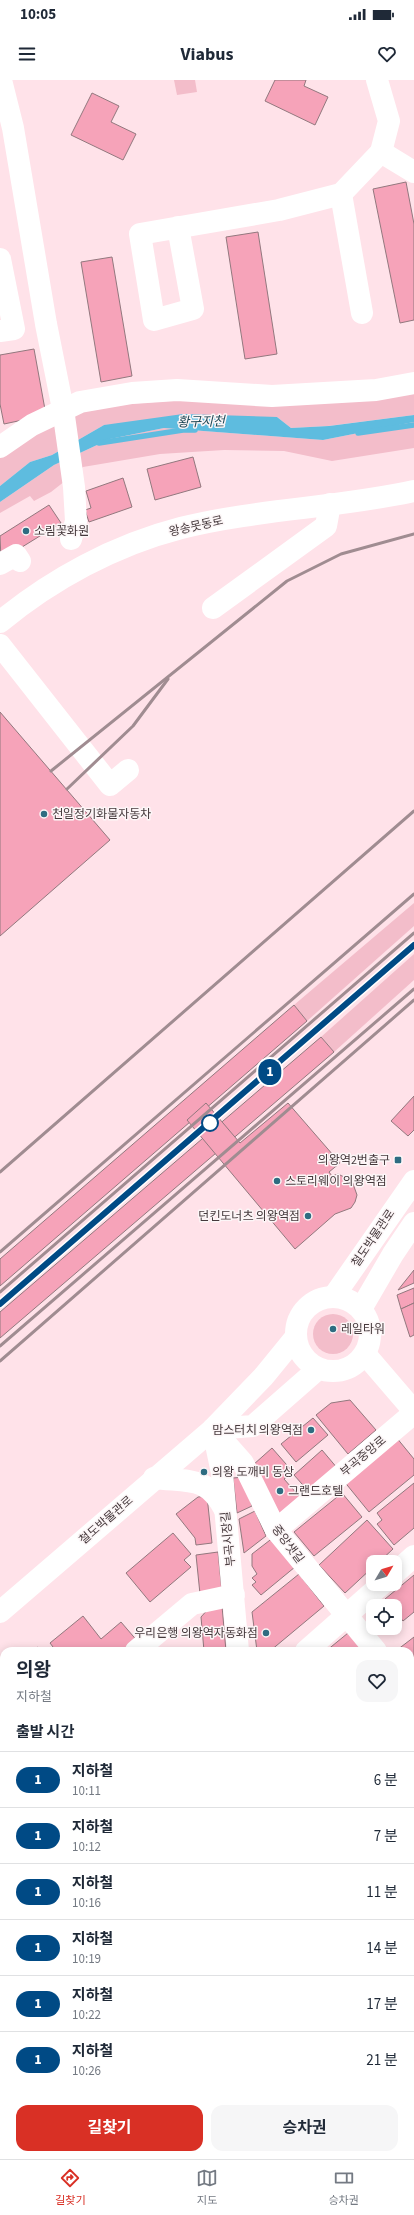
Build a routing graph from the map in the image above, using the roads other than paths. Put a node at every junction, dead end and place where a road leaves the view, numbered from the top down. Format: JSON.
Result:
{"nodes":[{"id":1,"x":1,"y":80,"type":"edge"},
{"id":2,"x":377,"y":80,"type":"edge"},
{"id":3,"x":381,"y":152,"type":"junction"},
{"id":4,"x":414,"y":172,"type":"edge"},
{"id":5,"x":340,"y":194,"type":"junction"},
{"id":6,"x":178,"y":227,"type":"dead end"},
{"id":7,"x":0,"y":259,"type":"edge"},
{"id":8,"x":362,"y":313,"type":"dead end"},
{"id":9,"x":0,"y":331,"type":"edge"},
{"id":10,"x":414,"y":383,"type":"edge"},
{"id":11,"x":63,"y":413,"type":"junction"},
{"id":12,"x":0,"y":447,"type":"edge"},
{"id":13,"x":414,"y":491,"type":"edge"},
{"id":14,"x":330,"y":504,"type":"junction"},
{"id":15,"x":71,"y":539,"type":"dead end"},
{"id":16,"x":213,"y":608,"type":"dead end"},
{"id":17,"x":0,"y":622,"type":"edge"},
{"id":18,"x":0,"y":645,"type":"edge"},
{"id":19,"x":128,"y":770,"type":"dead end"},
{"id":20,"x":414,"y":1181,"type":"edge"},
{"id":21,"x":414,"y":1223,"type":"edge"},
{"id":22,"x":334,"y":1296,"type":"junction"},
{"id":23,"x":361,"y":1309,"type":"junction"},
{"id":24,"x":295,"y":1338,"type":"junction"},
{"id":25,"x":365,"y":1354,"type":"junction"},
{"id":26,"x":318,"y":1369,"type":"junction"},
{"id":27,"x":414,"y":1412,"type":"edge"},
{"id":28,"x":213,"y":1428,"type":"junction"},
{"id":29,"x":154,"y":1478,"type":"junction"},
{"id":30,"x":225,"y":1511,"type":"junction"},
{"id":31,"x":276,"y":1530,"type":"junction"},
{"id":32,"x":414,"y":1556,"type":"edge"},
{"id":33,"x":402,"y":1567,"type":"edge"},
{"id":34,"x":374,"y":1591,"type":"edge"},
{"id":35,"x":234,"y":1595,"type":"junction"},
{"id":36,"x":0,"y":1612,"type":"edge"},
{"id":37,"x":346,"y":1616,"type":"junction"},
{"id":38,"x":141,"y":1647,"type":"edge"},
{"id":39,"x":238,"y":1647,"type":"edge"},
{"id":40,"x":311,"y":1647,"type":"edge"},
{"id":41,"x":373,"y":1647,"type":"edge"}],
"edges":[{"from":1,"to":11,"type":"street"},
{"from":2,"to":3,"type":"street"},
{"from":3,"to":4,"type":"street"},
{"from":3,"to":5,"type":"street"},
{"from":5,"to":6,"type":"street"},
{"from":5,"to":8,"type":"street"},
{"from":7,"to":9,"type":"street"},
{"from":10,"to":11,"type":"street"},
{"from":11,"to":12,"type":"street"},
{"from":11,"to":15,"type":"street"},
{"from":13,"to":14,"type":"street","name":"왕송못동로"},
{"from":14,"to":16,"type":"street"},
{"from":14,"to":17,"type":"street","name":"왕송못동로"},
{"from":18,"to":19,"type":"street"},
{"from":20,"to":22,"type":"street","name":"철도박물관로"},
{"from":21,"to":23,"type":"street"},
{"from":22,"to":23,"type":"street"},
{"from":22,"to":24,"type":"street"},
{"from":23,"to":25,"type":"street"},
{"from":24,"to":26,"type":"street"},
{"from":24,"to":28,"type":"street","name":"철도박물관로"},
{"from":25,"to":26,"type":"street"},
{"from":25,"to":27,"type":"street","name":"부곡중앙로"},
{"from":26,"to":28,"type":"street"},
{"from":27,"to":31,"type":"street","name":"부곡중앙로"},
{"from":28,"to":29,"type":"street","name":"철도박물관로"},
{"from":28,"to":30,"type":"street","name":"부곡시장길"},
{"from":28,"to":31,"type":"street","name":"중앙샛길"},
{"from":29,"to":30,"type":"street"},
{"from":29,"to":36,"type":"street","name":"철도박물관로"},
{"from":30,"to":35,"type":"street","name":"부곡시장길"},
{"from":31,"to":37,"type":"street","name":"중앙샛길"},
{"from":32,"to":33,"type":"street"},
{"from":34,"to":37,"type":"street"},
{"from":35,"to":38,"type":"street"},
{"from":35,"to":39,"type":"street","name":"부곡시장길"},
{"from":37,"to":40,"type":"street"},
{"from":37,"to":41,"type":"street","name":"중앙샛길"}]}
